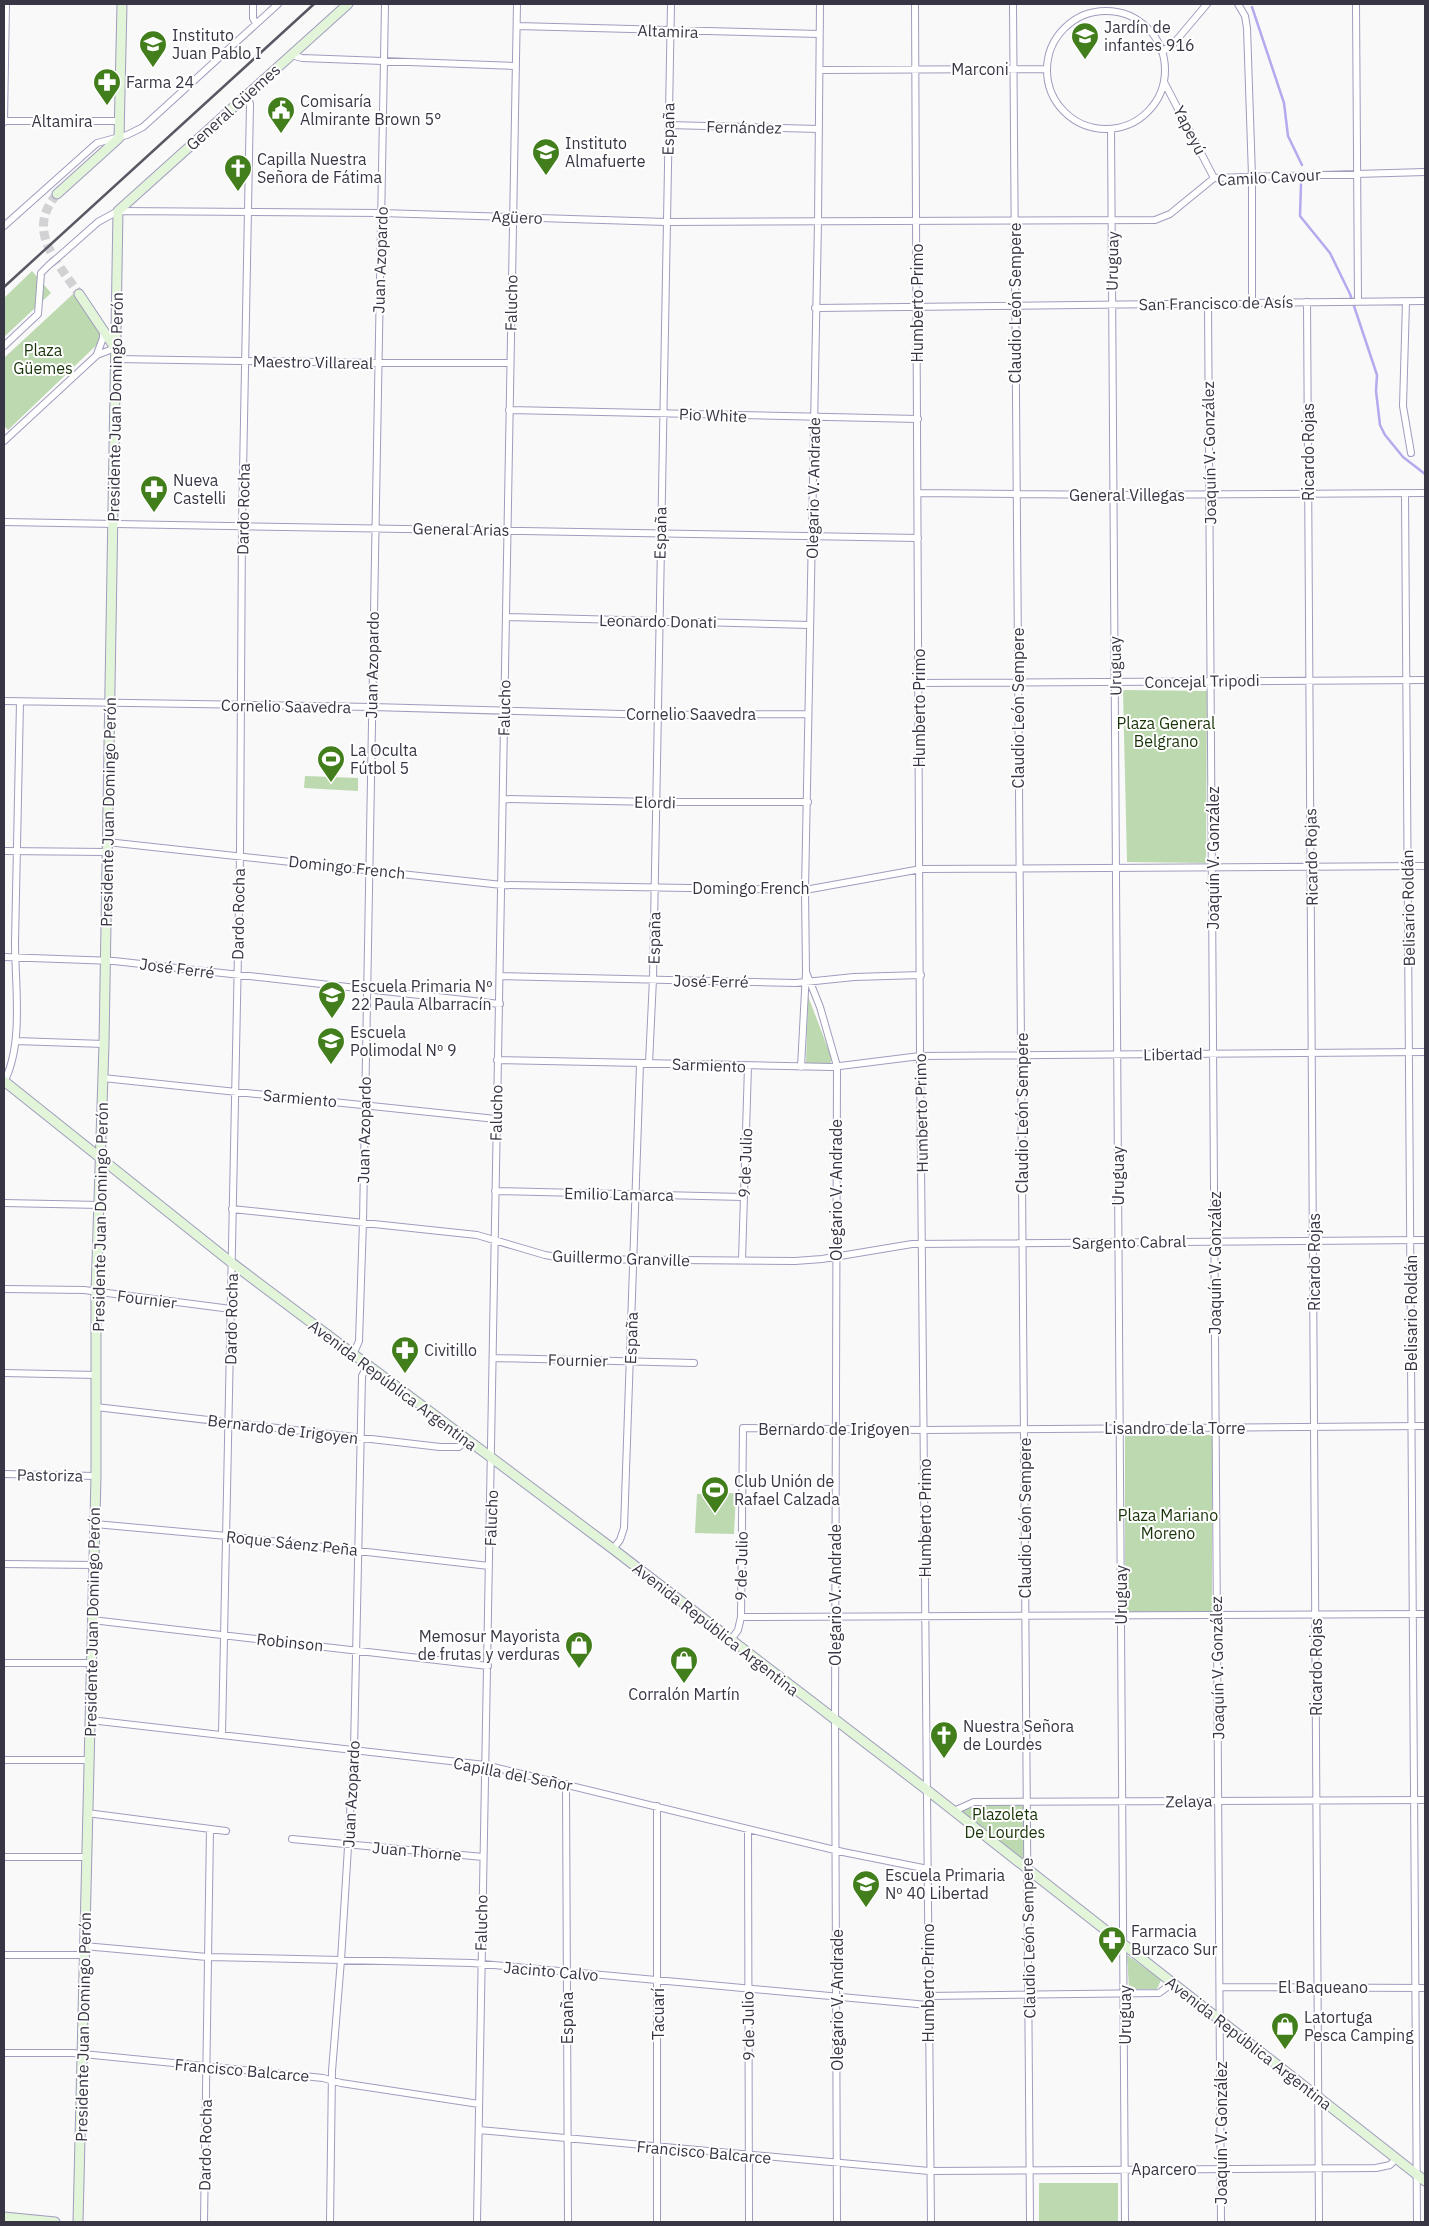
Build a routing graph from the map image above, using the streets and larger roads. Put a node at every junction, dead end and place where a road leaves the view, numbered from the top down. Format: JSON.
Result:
{"nodes":[{"id":1,"x":6,"y":4,"type":"edge"},
{"id":2,"x":122,"y":4,"type":"edge"},
{"id":3,"x":253,"y":4,"type":"edge"},
{"id":4,"x":278,"y":4,"type":"edge"},
{"id":5,"x":348,"y":4,"type":"edge"},
{"id":6,"x":385,"y":4,"type":"edge"},
{"id":7,"x":517,"y":4,"type":"edge"},
{"id":8,"x":671,"y":4,"type":"edge"},
{"id":9,"x":820,"y":4,"type":"edge"},
{"id":10,"x":915,"y":4,"type":"edge"},
{"id":11,"x":1012,"y":4,"type":"edge"},
{"id":12,"x":1208,"y":4,"type":"edge"},
{"id":13,"x":1238,"y":4,"type":"edge"},
{"id":14,"x":1356,"y":4,"type":"edge"},
{"id":15,"x":1105,"y":7,"type":"edge"},
{"id":16,"x":256,"y":24,"type":"junction"},
{"id":17,"x":517,"y":26,"type":"junction"},
{"id":18,"x":670,"y":31,"type":"junction"},
{"id":19,"x":819,"y":34,"type":"junction"},
{"id":20,"x":1162,"y":52,"type":"junction"},
{"id":21,"x":291,"y":55,"type":"junction"},
{"id":22,"x":384,"y":60,"type":"junction"},
{"id":23,"x":516,"y":66,"type":"junction"},
{"id":24,"x":915,"y":69,"type":"junction"},
{"id":25,"x":1013,"y":69,"type":"junction"},
{"id":26,"x":1046,"y":69,"type":"junction"},
{"id":27,"x":820,"y":70,"type":"junction"},
{"id":28,"x":1164,"y":82,"type":"junction"},
{"id":29,"x":248,"y":94,"type":"junction"},
{"id":30,"x":119,"y":121,"type":"junction"},
{"id":31,"x":4,"y":122,"type":"edge"},
{"id":32,"x":668,"y":125,"type":"junction"},
{"id":33,"x":819,"y":129,"type":"junction"},
{"id":34,"x":1111,"y":129,"type":"junction"},
{"id":35,"x":119,"y":138,"type":"junction"},
{"id":36,"x":1357,"y":172,"type":"junction"},
{"id":37,"x":1425,"y":172,"type":"edge"},
{"id":38,"x":1252,"y":176,"type":"junction"},
{"id":39,"x":1214,"y":178,"type":"junction"},
{"id":40,"x":57,"y":194,"type":"tunnel mouth"},
{"id":41,"x":118,"y":211,"type":"junction"},
{"id":42,"x":249,"y":212,"type":"junction"},
{"id":43,"x":381,"y":213,"type":"junction"},
{"id":44,"x":513,"y":216,"type":"junction"},
{"id":45,"x":1112,"y":220,"type":"junction"},
{"id":46,"x":1014,"y":221,"type":"junction"},
{"id":47,"x":666,"y":222,"type":"junction"},
{"id":48,"x":818,"y":222,"type":"junction"},
{"id":49,"x":916,"y":222,"type":"junction"},
{"id":50,"x":4,"y":226,"type":"edge"},
{"id":51,"x":79,"y":294,"type":"tunnel mouth"},
{"id":52,"x":1354,"y":301,"type":"junction"},
{"id":53,"x":1425,"y":301,"type":"edge"},
{"id":54,"x":1307,"y":302,"type":"junction"},
{"id":55,"x":1406,"y":302,"type":"junction"},
{"id":56,"x":1252,"y":303,"type":"junction"},
{"id":57,"x":1208,"y":304,"type":"junction"},
{"id":58,"x":1014,"y":305,"type":"junction"},
{"id":59,"x":1111,"y":305,"type":"junction"},
{"id":60,"x":815,"y":308,"type":"junction"},
{"id":61,"x":917,"y":308,"type":"junction"},
{"id":62,"x":103,"y":330,"type":"junction"},
{"id":63,"x":4,"y":346,"type":"edge"},
{"id":64,"x":115,"y":348,"type":"junction"},
{"id":65,"x":97,"y":355,"type":"junction"},
{"id":66,"x":116,"y":359,"type":"junction"},
{"id":67,"x":247,"y":361,"type":"junction"},
{"id":68,"x":510,"y":362,"type":"junction"},
{"id":69,"x":377,"y":363,"type":"junction"},
{"id":70,"x":509,"y":410,"type":"junction"},
{"id":71,"x":662,"y":414,"type":"junction"},
{"id":72,"x":814,"y":418,"type":"junction"},
{"id":73,"x":918,"y":420,"type":"junction"},
{"id":74,"x":4,"y":440,"type":"edge"},
{"id":75,"x":1411,"y":454,"type":"dead end"},
{"id":76,"x":918,"y":493,"type":"junction"},
{"id":77,"x":1308,"y":493,"type":"junction"},
{"id":78,"x":1405,"y":493,"type":"junction"},
{"id":79,"x":1425,"y":493,"type":"edge"},
{"id":80,"x":1016,"y":495,"type":"junction"},
{"id":81,"x":1209,"y":495,"type":"junction"},
{"id":82,"x":1113,"y":496,"type":"junction"},
{"id":83,"x":4,"y":522,"type":"edge"},
{"id":84,"x":113,"y":524,"type":"junction"},
{"id":85,"x":242,"y":526,"type":"junction"},
{"id":86,"x":374,"y":528,"type":"junction"},
{"id":87,"x":508,"y":529,"type":"junction"},
{"id":88,"x":660,"y":532,"type":"junction"},
{"id":89,"x":812,"y":534,"type":"junction"},
{"id":90,"x":918,"y":538,"type":"junction"},
{"id":91,"x":507,"y":617,"type":"junction"},
{"id":92,"x":659,"y":621,"type":"junction"},
{"id":93,"x":810,"y":625,"type":"junction"},
{"id":94,"x":1212,"y":680,"type":"junction"},
{"id":95,"x":1405,"y":680,"type":"junction"},
{"id":96,"x":1425,"y":680,"type":"edge"},
{"id":97,"x":1309,"y":681,"type":"junction"},
{"id":98,"x":1019,"y":682,"type":"junction"},
{"id":99,"x":1116,"y":682,"type":"junction"},
{"id":100,"x":918,"y":683,"type":"junction"},
{"id":101,"x":4,"y":701,"type":"edge"},
{"id":102,"x":20,"y":702,"type":"junction"},
{"id":103,"x":110,"y":703,"type":"junction"},
{"id":104,"x":242,"y":705,"type":"junction"},
{"id":105,"x":372,"y":707,"type":"junction"},
{"id":106,"x":504,"y":710,"type":"junction"},
{"id":107,"x":808,"y":714,"type":"junction"},
{"id":108,"x":657,"y":715,"type":"junction"},
{"id":109,"x":503,"y":798,"type":"junction"},
{"id":110,"x":656,"y":802,"type":"junction"},
{"id":111,"x":808,"y":802,"type":"junction"},
{"id":112,"x":107,"y":842,"type":"junction"},
{"id":113,"x":4,"y":851,"type":"edge"},
{"id":114,"x":17,"y":851,"type":"junction"},
{"id":115,"x":107,"y":852,"type":"junction"},
{"id":116,"x":240,"y":856,"type":"junction"},
{"id":117,"x":1408,"y":866,"type":"junction"},
{"id":118,"x":1425,"y":866,"type":"edge"},
{"id":119,"x":1311,"y":867,"type":"junction"},
{"id":120,"x":369,"y":869,"type":"junction"},
{"id":121,"x":1116,"y":869,"type":"junction"},
{"id":122,"x":1213,"y":869,"type":"junction"},
{"id":123,"x":921,"y":870,"type":"junction"},
{"id":124,"x":1019,"y":870,"type":"junction"},
{"id":125,"x":502,"y":885,"type":"junction"},
{"id":126,"x":654,"y":888,"type":"junction"},
{"id":127,"x":805,"y":890,"type":"junction"},
{"id":128,"x":4,"y":957,"type":"edge"},
{"id":129,"x":15,"y":958,"type":"junction"},
{"id":130,"x":106,"y":960,"type":"junction"},
{"id":131,"x":237,"y":975,"type":"junction"},
{"id":132,"x":921,"y":975,"type":"junction"},
{"id":133,"x":500,"y":976,"type":"junction"},
{"id":134,"x":653,"y":979,"type":"junction"},
{"id":135,"x":808,"y":982,"type":"junction"},
{"id":136,"x":367,"y":988,"type":"junction"},
{"id":137,"x":500,"y":1004,"type":"junction"},
{"id":138,"x":16,"y":1041,"type":"junction"},
{"id":139,"x":104,"y":1044,"type":"junction"},
{"id":140,"x":1410,"y":1052,"type":"junction"},
{"id":141,"x":1425,"y":1052,"type":"edge"},
{"id":142,"x":1214,"y":1054,"type":"junction"},
{"id":143,"x":1312,"y":1054,"type":"junction"},
{"id":144,"x":920,"y":1056,"type":"junction"},
{"id":145,"x":1021,"y":1056,"type":"junction"},
{"id":146,"x":1118,"y":1056,"type":"junction"},
{"id":147,"x":498,"y":1060,"type":"junction"},
{"id":148,"x":649,"y":1063,"type":"junction"},
{"id":149,"x":640,"y":1064,"type":"junction"},
{"id":150,"x":748,"y":1066,"type":"junction"},
{"id":151,"x":837,"y":1066,"type":"junction"},
{"id":152,"x":802,"y":1067,"type":"junction"},
{"id":153,"x":103,"y":1078,"type":"junction"},
{"id":154,"x":4,"y":1081,"type":"edge"},
{"id":155,"x":233,"y":1092,"type":"junction"},
{"id":156,"x":365,"y":1104,"type":"junction"},
{"id":157,"x":496,"y":1119,"type":"junction"},
{"id":158,"x":101,"y":1161,"type":"junction"},
{"id":159,"x":495,"y":1191,"type":"junction"},
{"id":160,"x":635,"y":1195,"type":"junction"},
{"id":161,"x":743,"y":1197,"type":"junction"},
{"id":162,"x":4,"y":1203,"type":"edge"},
{"id":163,"x":100,"y":1205,"type":"junction"},
{"id":164,"x":232,"y":1209,"type":"junction"},
{"id":165,"x":363,"y":1222,"type":"junction"},
{"id":166,"x":494,"y":1240,"type":"junction"},
{"id":167,"x":1410,"y":1240,"type":"junction"},
{"id":168,"x":1425,"y":1240,"type":"edge"},
{"id":169,"x":1314,"y":1241,"type":"junction"},
{"id":170,"x":1118,"y":1242,"type":"junction"},
{"id":171,"x":1215,"y":1242,"type":"junction"},
{"id":172,"x":923,"y":1244,"type":"junction"},
{"id":173,"x":1023,"y":1244,"type":"junction"},
{"id":174,"x":836,"y":1257,"type":"junction"},
{"id":175,"x":634,"y":1260,"type":"junction"},
{"id":176,"x":742,"y":1260,"type":"junction"},
{"id":177,"x":232,"y":1263,"type":"junction"},
{"id":178,"x":4,"y":1289,"type":"edge"},
{"id":179,"x":96,"y":1292,"type":"junction"},
{"id":180,"x":231,"y":1309,"type":"junction"},
{"id":181,"x":353,"y":1355,"type":"junction"},
{"id":182,"x":493,"y":1358,"type":"junction"},
{"id":183,"x":630,"y":1361,"type":"junction"},
{"id":184,"x":694,"y":1363,"type":"dead end"},
{"id":185,"x":367,"y":1366,"type":"junction"},
{"id":186,"x":4,"y":1372,"type":"edge"},
{"id":187,"x":97,"y":1374,"type":"junction"},
{"id":188,"x":96,"y":1407,"type":"junction"},
{"id":189,"x":229,"y":1423,"type":"junction"},
{"id":190,"x":1412,"y":1426,"type":"junction"},
{"id":191,"x":1425,"y":1426,"type":"edge"},
{"id":192,"x":743,"y":1428,"type":"joint"},
{"id":193,"x":1119,"y":1428,"type":"junction"},
{"id":194,"x":1215,"y":1428,"type":"junction"},
{"id":195,"x":1314,"y":1428,"type":"junction"},
{"id":196,"x":1024,"y":1429,"type":"junction"},
{"id":197,"x":836,"y":1430,"type":"junction"},
{"id":198,"x":924,"y":1430,"type":"junction"},
{"id":199,"x":360,"y":1438,"type":"junction"},
{"id":200,"x":466,"y":1440,"type":"junction"},
{"id":201,"x":492,"y":1458,"type":"junction"},
{"id":202,"x":4,"y":1474,"type":"edge"},
{"id":203,"x":96,"y":1476,"type":"junction"},
{"id":204,"x":95,"y":1524,"type":"junction"},
{"id":205,"x":227,"y":1536,"type":"junction"},
{"id":206,"x":613,"y":1549,"type":"junction"},
{"id":207,"x":358,"y":1551,"type":"junction"},
{"id":208,"x":4,"y":1564,"type":"edge"},
{"id":209,"x":94,"y":1564,"type":"junction"},
{"id":210,"x":490,"y":1566,"type":"junction"},
{"id":211,"x":1316,"y":1613,"type":"junction"},
{"id":212,"x":1414,"y":1614,"type":"junction"},
{"id":213,"x":1425,"y":1614,"type":"edge"},
{"id":214,"x":1121,"y":1615,"type":"junction"},
{"id":215,"x":1216,"y":1615,"type":"junction"},
{"id":216,"x":1026,"y":1616,"type":"junction"},
{"id":217,"x":741,"y":1617,"type":"junction"},
{"id":218,"x":925,"y":1617,"type":"junction"},
{"id":219,"x":835,"y":1618,"type":"junction"},
{"id":220,"x":92,"y":1620,"type":"junction"},
{"id":221,"x":223,"y":1636,"type":"junction"},
{"id":222,"x":731,"y":1640,"type":"junction"},
{"id":223,"x":356,"y":1649,"type":"junction"},
{"id":224,"x":4,"y":1662,"type":"edge"},
{"id":225,"x":91,"y":1663,"type":"junction"},
{"id":226,"x":488,"y":1666,"type":"junction"},
{"id":227,"x":90,"y":1720,"type":"junction"},
{"id":228,"x":835,"y":1720,"type":"junction"},
{"id":229,"x":222,"y":1735,"type":"junction"},
{"id":230,"x":354,"y":1750,"type":"junction"},
{"id":231,"x":4,"y":1760,"type":"edge"},
{"id":232,"x":88,"y":1760,"type":"junction"},
{"id":233,"x":486,"y":1765,"type":"junction"},
{"id":234,"x":566,"y":1784,"type":"junction"},
{"id":235,"x":927,"y":1790,"type":"junction"},
{"id":236,"x":1414,"y":1800,"type":"junction"},
{"id":237,"x":1425,"y":1800,"type":"edge"},
{"id":238,"x":1219,"y":1801,"type":"junction"},
{"id":239,"x":1317,"y":1801,"type":"junction"},
{"id":240,"x":1027,"y":1802,"type":"junction"},
{"id":241,"x":1123,"y":1802,"type":"junction"},
{"id":242,"x":657,"y":1806,"type":"junction"},
{"id":243,"x":954,"y":1811,"type":"junction"},
{"id":244,"x":87,"y":1814,"type":"junction"},
{"id":245,"x":210,"y":1829,"type":"junction"},
{"id":246,"x":748,"y":1829,"type":"junction"},
{"id":247,"x":226,"y":1831,"type":"dead end"},
{"id":248,"x":292,"y":1839,"type":"dead end"},
{"id":249,"x":349,"y":1844,"type":"junction"},
{"id":250,"x":836,"y":1850,"type":"junction"},
{"id":251,"x":4,"y":1857,"type":"edge"},
{"id":252,"x":86,"y":1857,"type":"junction"},
{"id":253,"x":483,"y":1857,"type":"junction"},
{"id":254,"x":928,"y":1869,"type":"junction"},
{"id":255,"x":1027,"y":1869,"type":"junction"},
{"id":256,"x":1124,"y":1945,"type":"junction"},
{"id":257,"x":84,"y":1951,"type":"junction"},
{"id":258,"x":4,"y":1956,"type":"edge"},
{"id":259,"x":207,"y":1957,"type":"junction"},
{"id":260,"x":341,"y":1960,"type":"junction"},
{"id":261,"x":480,"y":1964,"type":"junction"},
{"id":262,"x":567,"y":1973,"type":"junction"},
{"id":263,"x":658,"y":1980,"type":"junction"},
{"id":264,"x":1173,"y":1983,"type":"junction"},
{"id":265,"x":1221,"y":1987,"type":"junction"},
{"id":266,"x":1317,"y":1987,"type":"junction"},
{"id":267,"x":1416,"y":1988,"type":"junction"},
{"id":268,"x":1425,"y":1988,"type":"edge"},
{"id":269,"x":747,"y":1990,"type":"junction"},
{"id":270,"x":1029,"y":1995,"type":"junction"},
{"id":271,"x":1125,"y":1995,"type":"junction"},
{"id":272,"x":928,"y":1996,"type":"junction"},
{"id":273,"x":838,"y":1998,"type":"junction"},
{"id":274,"x":928,"y":2005,"type":"junction"},
{"id":275,"x":1220,"y":2020,"type":"junction"},
{"id":276,"x":4,"y":2053,"type":"edge"},
{"id":277,"x":82,"y":2054,"type":"junction"},
{"id":278,"x":206,"y":2068,"type":"junction"},
{"id":279,"x":332,"y":2081,"type":"junction"},
{"id":280,"x":1318,"y":2098,"type":"junction"},
{"id":281,"x":479,"y":2104,"type":"junction"},
{"id":282,"x":479,"y":2130,"type":"junction"},
{"id":283,"x":567,"y":2140,"type":"junction"},
{"id":284,"x":658,"y":2147,"type":"junction"},
{"id":285,"x":749,"y":2155,"type":"junction"},
{"id":286,"x":1396,"y":2159,"type":"junction"},
{"id":287,"x":837,"y":2164,"type":"junction"},
{"id":288,"x":1221,"y":2169,"type":"junction"},
{"id":289,"x":1319,"y":2169,"type":"junction"},
{"id":290,"x":1125,"y":2170,"type":"junction"},
{"id":291,"x":930,"y":2171,"type":"junction"},
{"id":292,"x":1030,"y":2171,"type":"junction"},
{"id":293,"x":1416,"y":2174,"type":"junction"},
{"id":294,"x":1425,"y":2181,"type":"edge"},
{"id":295,"x":4,"y":2217,"type":"edge"},
{"id":296,"x":55,"y":2222,"type":"edge"},
{"id":297,"x":78,"y":2222,"type":"edge"},
{"id":298,"x":204,"y":2222,"type":"edge"},
{"id":299,"x":330,"y":2222,"type":"edge"},
{"id":300,"x":478,"y":2222,"type":"edge"},
{"id":301,"x":568,"y":2222,"type":"edge"},
{"id":302,"x":657,"y":2222,"type":"edge"},
{"id":303,"x":749,"y":2222,"type":"edge"},
{"id":304,"x":838,"y":2222,"type":"edge"},
{"id":305,"x":931,"y":2222,"type":"edge"},
{"id":306,"x":1030,"y":2222,"type":"edge"},
{"id":307,"x":1126,"y":2222,"type":"edge"},
{"id":308,"x":1222,"y":2222,"type":"edge"},
{"id":309,"x":1319,"y":2222,"type":"edge"},
{"id":310,"x":1417,"y":2222,"type":"edge"}],
"edges":[{"from":1,"to":31,"type":"street"},
{"from":2,"to":30,"type":"street"},
{"from":3,"to":16,"type":"street"},
{"from":4,"to":16,"type":"street"},
{"from":5,"to":21,"type":"street","name":"General Güemes"},
{"from":6,"to":22,"type":"street","name":"Juan Azopardo"},
{"from":7,"to":17,"type":"street","name":"Falucho"},
{"from":8,"to":18,"type":"street","name":"España"},
{"from":9,"to":19,"type":"street","name":"Olegario V. Andrade"},
{"from":10,"to":24,"type":"street","name":"Humberto Primo"},
{"from":11,"to":25,"type":"street","name":"Claudio León Sempere"},
{"from":12,"to":20,"type":"street"},
{"from":13,"to":38,"type":"street"},
{"from":14,"to":36,"type":"street"},
{"from":15,"to":20,"type":"street"},
{"from":15,"to":26,"type":"street"},
{"from":16,"to":35,"type":"street"},
{"from":17,"to":18,"type":"street","name":"Altamira"},
{"from":17,"to":23,"type":"street","name":"Falucho"},
{"from":18,"to":19,"type":"street","name":"Altamira"},
{"from":18,"to":32,"type":"street","name":"España"},
{"from":19,"to":27,"type":"street","name":"Olegario V. Andrade"},
{"from":20,"to":28,"type":"street"},
{"from":21,"to":22,"type":"street"},
{"from":21,"to":29,"type":"street","name":"General Güemes"},
{"from":22,"to":23,"type":"street"},
{"from":22,"to":43,"type":"street","name":"Juan Azopardo"},
{"from":23,"to":44,"type":"street","name":"Falucho"},
{"from":24,"to":25,"type":"street","name":"Marconi"},
{"from":24,"to":27,"type":"street"},
{"from":24,"to":49,"type":"street","name":"Humberto Primo"},
{"from":25,"to":26,"type":"street","name":"Marconi"},
{"from":25,"to":46,"type":"street","name":"Claudio León Sempere"},
{"from":26,"to":34,"type":"street"},
{"from":27,"to":33,"type":"street","name":"Olegario V. Andrade"},
{"from":28,"to":34,"type":"street"},
{"from":28,"to":39,"type":"street","name":"Yapeyú"},
{"from":29,"to":41,"type":"street","name":"General Güemes"},
{"from":29,"to":42,"type":"street","name":"Dardo Rocha"},
{"from":30,"to":31,"type":"street","name":"Altamira"},
{"from":30,"to":35,"type":"street"},
{"from":32,"to":33,"type":"street","name":"Fernández"},
{"from":32,"to":47,"type":"street","name":"España"},
{"from":33,"to":48,"type":"street","name":"Olegario V. Andrade"},
{"from":34,"to":45,"type":"street","name":"Uruguay"},
{"from":35,"to":40,"type":"street"},
{"from":35,"to":50,"type":"street"},
{"from":36,"to":37,"type":"street","name":"Camilo Cavour"},
{"from":36,"to":38,"type":"street","name":"Camilo Cavour"},
{"from":36,"to":52,"type":"street"},
{"from":38,"to":39,"type":"street","name":"Camilo Cavour"},
{"from":38,"to":56,"type":"street"},
{"from":39,"to":45,"type":"street","name":"Camilo Cavour"},
{"from":41,"to":42,"type":"street","name":"Agüero"},
{"from":41,"to":63,"type":"street","bridge":true},
{"from":41,"to":64,"type":"street","name":"Presidente Juan Domingo Perón"},
{"from":42,"to":43,"type":"street","name":"Agüero"},
{"from":42,"to":67,"type":"street","name":"Dardo Rocha"},
{"from":43,"to":44,"type":"street","name":"Agüero"},
{"from":43,"to":69,"type":"street","name":"Juan Azopardo"},
{"from":44,"to":47,"type":"street","name":"Agüero"},
{"from":44,"to":68,"type":"street","name":"Falucho"},
{"from":45,"to":46,"type":"street","name":"Camilo Cavour"},
{"from":45,"to":59,"type":"street","name":"Uruguay"},
{"from":46,"to":49,"type":"street","name":"Camilo Cavour"},
{"from":46,"to":58,"type":"street","name":"Claudio León Sempere"},
{"from":47,"to":48,"type":"street","name":"Agüero"},
{"from":47,"to":71,"type":"street","name":"España"},
{"from":48,"to":49,"type":"street","name":"Agüero"},
{"from":48,"to":60,"type":"street","name":"Olegario V. Andrade"},
{"from":49,"to":61,"type":"street","name":"Humberto Primo"},
{"from":51,"to":62,"type":"street"},
{"from":52,"to":54,"type":"street","name":"San Francisco de Asís"},
{"from":52,"to":55,"type":"street","name":"San Francisco de Asís"},
{"from":53,"to":55,"type":"street","name":"San Francisco de Asís"},
{"from":54,"to":56,"type":"street","name":"San Francisco de Asís"},
{"from":54,"to":77,"type":"street","name":"Ricardo Rojas"},
{"from":55,"to":75,"type":"street"},
{"from":56,"to":57,"type":"street","name":"San Francisco de Asís"},
{"from":57,"to":59,"type":"street","name":"San Francisco de Asís"},
{"from":57,"to":81,"type":"street","name":"Joaquín V. González"},
{"from":58,"to":59,"type":"street","name":"San Francisco de Asís"},
{"from":58,"to":61,"type":"street","name":"San Francisco de Asís"},
{"from":58,"to":80,"type":"street","name":"Claudio León Sempere"},
{"from":59,"to":82,"type":"street","name":"Uruguay"},
{"from":60,"to":61,"type":"street","name":"San Francisco de Asís"},
{"from":60,"to":72,"type":"street","name":"Olegario V. Andrade"},
{"from":61,"to":73,"type":"street","name":"Humberto Primo"},
{"from":62,"to":64,"type":"street"},
{"from":62,"to":65,"type":"street"},
{"from":64,"to":65,"type":"street"},
{"from":64,"to":66,"type":"street","name":"Presidente Juan Domingo Perón"},
{"from":65,"to":74,"type":"street"},
{"from":66,"to":67,"type":"street","name":"Maestro Villareal"},
{"from":66,"to":84,"type":"street","name":"Presidente Juan Domingo Perón"},
{"from":67,"to":69,"type":"street","name":"Maestro Villareal"},
{"from":67,"to":85,"type":"street","name":"Dardo Rocha"},
{"from":68,"to":69,"type":"street","name":"Maestro Villareal"},
{"from":68,"to":70,"type":"street","name":"Falucho"},
{"from":69,"to":86,"type":"street","name":"Juan Azopardo"},
{"from":70,"to":71,"type":"street","name":"Pio White"},
{"from":70,"to":87,"type":"street","name":"Falucho"},
{"from":71,"to":72,"type":"street","name":"Pio White"},
{"from":71,"to":88,"type":"street","name":"España"},
{"from":72,"to":73,"type":"street","name":"Pio White"},
{"from":72,"to":89,"type":"street","name":"Olegario V. Andrade"},
{"from":73,"to":76,"type":"street","name":"Humberto Primo"},
{"from":76,"to":80,"type":"street","name":"General Villegas"},
{"from":76,"to":90,"type":"street","name":"Humberto Primo"},
{"from":77,"to":78,"type":"street","name":"General Villegas"},
{"from":77,"to":81,"type":"street","name":"General Villegas"},
{"from":77,"to":97,"type":"street","name":"Ricardo Rojas"},
{"from":78,"to":79,"type":"street","name":"General Villegas"},
{"from":78,"to":95,"type":"street","name":"Belisario Roldán"},
{"from":80,"to":82,"type":"street","name":"General Villegas"},
{"from":80,"to":98,"type":"street","name":"Claudio León Sempere"},
{"from":81,"to":82,"type":"street","name":"General Villegas"},
{"from":81,"to":94,"type":"street","name":"Joaquín V. González"},
{"from":82,"to":99,"type":"street","name":"Uruguay"},
{"from":83,"to":84,"type":"street","name":"General Arias"},
{"from":84,"to":85,"type":"street","name":"General Arias"},
{"from":84,"to":103,"type":"street","name":"Presidente Juan Domingo Perón"},
{"from":85,"to":86,"type":"street","name":"General Arias"},
{"from":85,"to":104,"type":"street","name":"Dardo Rocha"},
{"from":86,"to":87,"type":"street","name":"General Arias"},
{"from":86,"to":105,"type":"street","name":"Juan Azopardo"},
{"from":87,"to":88,"type":"street","name":"General Arias"},
{"from":87,"to":91,"type":"street","name":"Falucho"},
{"from":88,"to":89,"type":"street","name":"General Arias"},
{"from":88,"to":92,"type":"street","name":"España"},
{"from":89,"to":90,"type":"street","name":"General Arias"},
{"from":89,"to":93,"type":"street","name":"Olegario V. Andrade"},
{"from":90,"to":100,"type":"street","name":"Humberto Primo"},
{"from":91,"to":92,"type":"street","name":"Leonardo Donati"},
{"from":91,"to":106,"type":"street","name":"Falucho"},
{"from":92,"to":93,"type":"street","name":"Leonardo Donati"},
{"from":92,"to":108,"type":"street","name":"España"},
{"from":93,"to":107,"type":"street","name":"Olegario V. Andrade"},
{"from":94,"to":97,"type":"street","name":"Concejal Tripodi"},
{"from":94,"to":99,"type":"street","name":"Concejal Tripodi"},
{"from":94,"to":122,"type":"street","name":"Joaquín V. González"},
{"from":95,"to":96,"type":"street","name":"Concejal Tripodi"},
{"from":95,"to":97,"type":"street","name":"Concejal Tripodi"},
{"from":95,"to":117,"type":"street","name":"Belisario Roldán"},
{"from":97,"to":119,"type":"street","name":"Ricardo Rojas"},
{"from":98,"to":99,"type":"street","name":"Concejal Tripodi"},
{"from":98,"to":100,"type":"street","name":"Concejal Tripodi"},
{"from":98,"to":124,"type":"street","name":"Claudio León Sempere"},
{"from":99,"to":121,"type":"street","name":"Uruguay"},
{"from":100,"to":123,"type":"street","name":"Humberto Primo"},
{"from":101,"to":102,"type":"street","name":"Cornelio Saavedra"},
{"from":102,"to":103,"type":"street","name":"Cornelio Saavedra"},
{"from":102,"to":114,"type":"street"},
{"from":103,"to":104,"type":"street","name":"Cornelio Saavedra"},
{"from":103,"to":112,"type":"street","name":"Presidente Juan Domingo Perón"},
{"from":104,"to":105,"type":"street","name":"Cornelio Saavedra"},
{"from":104,"to":116,"type":"street","name":"Dardo Rocha"},
{"from":105,"to":106,"type":"street","name":"Cornelio Saavedra"},
{"from":105,"to":120,"type":"street","name":"Juan Azopardo"},
{"from":106,"to":108,"type":"street","name":"Cornelio Saavedra"},
{"from":106,"to":109,"type":"street","name":"Falucho"},
{"from":107,"to":108,"type":"street","name":"Cornelio Saavedra"},
{"from":107,"to":111,"type":"street","name":"Olegario V. Andrade"},
{"from":108,"to":110,"type":"street","name":"España"},
{"from":109,"to":110,"type":"street","name":"Elordi"},
{"from":109,"to":125,"type":"street","name":"Falucho"},
{"from":110,"to":111,"type":"street","name":"Elordi"},
{"from":110,"to":126,"type":"street","name":"España"},
{"from":111,"to":127,"type":"street","name":"Olegario V. Andrade"},
{"from":112,"to":115,"type":"street","name":"Presidente Juan Domingo Perón"},
{"from":112,"to":116,"type":"street","name":"Domingo French"},
{"from":113,"to":114,"type":"street"},
{"from":114,"to":115,"type":"street"},
{"from":114,"to":129,"type":"street"},
{"from":115,"to":130,"type":"street","name":"Presidente Juan Domingo Perón"},
{"from":116,"to":120,"type":"street","name":"Domingo French"},
{"from":116,"to":131,"type":"street","name":"Dardo Rocha"},
{"from":117,"to":118,"type":"street","name":"Domingo French"},
{"from":117,"to":119,"type":"street","name":"Domingo French"},
{"from":117,"to":140,"type":"street","name":"Belisario Roldán"},
{"from":119,"to":122,"type":"street","name":"Domingo French"},
{"from":119,"to":143,"type":"street","name":"Ricardo Rojas"},
{"from":120,"to":125,"type":"street","name":"Domingo French"},
{"from":120,"to":136,"type":"street","name":"Juan Azopardo"},
{"from":121,"to":122,"type":"street","name":"Domingo French"},
{"from":121,"to":124,"type":"street","name":"Domingo French"},
{"from":121,"to":146,"type":"street","name":"Uruguay"},
{"from":122,"to":142,"type":"street","name":"Joaquín V. González"},
{"from":123,"to":124,"type":"street","name":"Domingo French"},
{"from":123,"to":127,"type":"street","name":"Domingo French"},
{"from":123,"to":132,"type":"street","name":"Humberto Primo"},
{"from":124,"to":145,"type":"street","name":"Claudio León Sempere"},
{"from":125,"to":126,"type":"street","name":"Domingo French"},
{"from":125,"to":133,"type":"street","name":"Falucho"},
{"from":126,"to":127,"type":"street","name":"Domingo French"},
{"from":126,"to":134,"type":"street","name":"España"},
{"from":127,"to":135,"type":"street","name":"Olegario V. Andrade"},
{"from":128,"to":129,"type":"street","name":"José Ferré"},
{"from":129,"to":130,"type":"street","name":"José Ferré"},
{"from":129,"to":138,"type":"street"},
{"from":130,"to":131,"type":"street","name":"José Ferré"},
{"from":130,"to":139,"type":"street","name":"Presidente Juan Domingo Perón"},
{"from":131,"to":136,"type":"street","name":"José Ferré"},
{"from":131,"to":155,"type":"street","name":"Dardo Rocha"},
{"from":132,"to":135,"type":"street","name":"José Ferré"},
{"from":132,"to":144,"type":"street","name":"Humberto Primo"},
{"from":133,"to":134,"type":"street","name":"José Ferré"},
{"from":133,"to":137,"type":"street","name":"Falucho"},
{"from":134,"to":135,"type":"street","name":"José Ferré"},
{"from":134,"to":148,"type":"street","name":"España"},
{"from":135,"to":151,"type":"street","name":"Olegario V. Andrade"},
{"from":135,"to":152,"type":"street","name":"Olegario V. Andrade"},
{"from":136,"to":137,"type":"street","name":"José Ferré"},
{"from":136,"to":156,"type":"street","name":"Juan Azopardo"},
{"from":137,"to":147,"type":"street","name":"Falucho"},
{"from":138,"to":139,"type":"street"},
{"from":138,"to":154,"type":"street"},
{"from":139,"to":153,"type":"street","name":"Presidente Juan Domingo Perón"},
{"from":140,"to":141,"type":"street","name":"Libertad"},
{"from":140,"to":143,"type":"street","name":"Libertad"},
{"from":140,"to":167,"type":"street","name":"Belisario Roldán"},
{"from":142,"to":143,"type":"street","name":"Libertad"},
{"from":142,"to":146,"type":"street","name":"Libertad"},
{"from":142,"to":171,"type":"street","name":"Joaquín V. González"},
{"from":143,"to":169,"type":"street","name":"Ricardo Rojas"},
{"from":144,"to":145,"type":"street","name":"Libertad"},
{"from":144,"to":151,"type":"street","name":"Sarmiento"},
{"from":144,"to":172,"type":"street","name":"Humberto Primo"},
{"from":145,"to":146,"type":"street","name":"Libertad"},
{"from":145,"to":173,"type":"street","name":"Claudio León Sempere"},
{"from":146,"to":170,"type":"street","name":"Uruguay"},
{"from":147,"to":149,"type":"street","name":"Sarmiento"},
{"from":147,"to":157,"type":"street","name":"Falucho"},
{"from":148,"to":149,"type":"street","name":"Sarmiento"},
{"from":148,"to":150,"type":"street","name":"Sarmiento"},
{"from":149,"to":160,"type":"street","name":"España"},
{"from":150,"to":152,"type":"street","name":"Sarmiento"},
{"from":150,"to":161,"type":"street","name":"9 de Julio"},
{"from":151,"to":152,"type":"street","name":"Sarmiento"},
{"from":151,"to":174,"type":"street","name":"Olegario V. Andrade"},
{"from":153,"to":155,"type":"street","name":"Sarmiento"},
{"from":153,"to":158,"type":"street","name":"Presidente Juan Domingo Perón"},
{"from":154,"to":158,"type":"street","name":"Avenida República Argentina"},
{"from":155,"to":156,"type":"street","name":"Sarmiento"},
{"from":155,"to":164,"type":"street","name":"Dardo Rocha"},
{"from":156,"to":157,"type":"street","name":"Sarmiento"},
{"from":156,"to":165,"type":"street","name":"Juan Azopardo"},
{"from":157,"to":159,"type":"street","name":"Falucho"},
{"from":158,"to":163,"type":"street","name":"Presidente Juan Domingo Perón"},
{"from":158,"to":177,"type":"street","name":"Avenida República Argentina"},
{"from":159,"to":160,"type":"street","name":"Emilio Lamarca"},
{"from":159,"to":166,"type":"street","name":"Falucho"},
{"from":160,"to":161,"type":"street","name":"Emilio Lamarca"},
{"from":160,"to":175,"type":"street","name":"España"},
{"from":161,"to":176,"type":"street","name":"9 de Julio"},
{"from":162,"to":163,"type":"street"},
{"from":163,"to":179,"type":"street","name":"Presidente Juan Domingo Perón"},
{"from":164,"to":165,"type":"street","name":"Guillermo Granville"},
{"from":164,"to":177,"type":"street","name":"Dardo Rocha"},
{"from":165,"to":166,"type":"street","name":"Guillermo Granville"},
{"from":165,"to":181,"type":"street","name":"Juan Azopardo"},
{"from":166,"to":175,"type":"street","name":"Guillermo Granville"},
{"from":166,"to":182,"type":"street","name":"Falucho"},
{"from":167,"to":168,"type":"street","name":"Sargento Cabral"},
{"from":167,"to":169,"type":"street","name":"Sargento Cabral"},
{"from":167,"to":190,"type":"street","name":"Belisario Roldán"},
{"from":169,"to":171,"type":"street","name":"Sargento Cabral"},
{"from":169,"to":195,"type":"street","name":"Ricardo Rojas"},
{"from":170,"to":171,"type":"street","name":"Sargento Cabral"},
{"from":170,"to":173,"type":"street","name":"Sargento Cabral"},
{"from":170,"to":193,"type":"street","name":"Uruguay"},
{"from":171,"to":194,"type":"street","name":"Joaquín V. González"},
{"from":172,"to":173,"type":"street","name":"Sargento Cabral"},
{"from":172,"to":174,"type":"street","name":"Guillermo Granville"},
{"from":172,"to":198,"type":"street","name":"Humberto Primo"},
{"from":173,"to":196,"type":"street","name":"Claudio León Sempere"},
{"from":174,"to":176,"type":"street","name":"Guillermo Granville"},
{"from":174,"to":197,"type":"street","name":"Olegario V. Andrade"},
{"from":175,"to":176,"type":"street","name":"Guillermo Granville"},
{"from":175,"to":183,"type":"street","name":"España"},
{"from":177,"to":180,"type":"street","name":"Dardo Rocha"},
{"from":177,"to":181,"type":"street","name":"Avenida República Argentina"},
{"from":178,"to":179,"type":"street","name":"Fournier"},
{"from":179,"to":180,"type":"street","name":"Fournier"},
{"from":179,"to":187,"type":"street","name":"Presidente Juan Domingo Perón"},
{"from":180,"to":189,"type":"street","name":"Dardo Rocha"},
{"from":181,"to":185,"type":"street","name":"Avenida República Argentina"},
{"from":182,"to":183,"type":"street","name":"Fournier"},
{"from":182,"to":201,"type":"street","name":"Falucho"},
{"from":183,"to":184,"type":"street","name":"Fournier"},
{"from":183,"to":206,"type":"street","name":"España"},
{"from":185,"to":199,"type":"street","name":"Juan Azopardo"},
{"from":185,"to":200,"type":"street","name":"Avenida República Argentina"},
{"from":186,"to":187,"type":"street"},
{"from":187,"to":188,"type":"street","name":"Presidente Juan Domingo Perón"},
{"from":188,"to":189,"type":"street","name":"Bernardo de Irigoyen"},
{"from":188,"to":203,"type":"street","name":"Presidente Juan Domingo Perón"},
{"from":189,"to":199,"type":"street","name":"Bernardo de Irigoyen"},
{"from":189,"to":205,"type":"street","name":"Dardo Rocha"},
{"from":190,"to":191,"type":"street","name":"Lisandro de la Torre"},
{"from":190,"to":195,"type":"street","name":"Lisandro de la Torre"},
{"from":190,"to":212,"type":"street","name":"Belisario Roldán"},
{"from":192,"to":197,"type":"street","name":"Bernardo de Irigoyen"},
{"from":192,"to":217,"type":"street","name":"9 de Julio"},
{"from":193,"to":194,"type":"street","name":"Lisandro de la Torre"},
{"from":193,"to":196,"type":"street","name":"Lisandro de la Torre"},
{"from":193,"to":214,"type":"street","name":"Uruguay"},
{"from":194,"to":195,"type":"street","name":"Lisandro de la Torre"},
{"from":194,"to":215,"type":"street","name":"Joaquín V. González"},
{"from":195,"to":211,"type":"street","name":"Ricardo Rojas"},
{"from":196,"to":198,"type":"street","name":"Lisandro de la Torre"},
{"from":196,"to":216,"type":"street","name":"Claudio León Sempere"},
{"from":197,"to":198,"type":"street","name":"Bernardo de Irigoyen"},
{"from":197,"to":219,"type":"street","name":"Olegario V. Andrade"},
{"from":198,"to":218,"type":"street","name":"Humberto Primo"},
{"from":199,"to":200,"type":"street","name":"Bernardo de Irigoyen"},
{"from":199,"to":207,"type":"street","name":"Juan Azopardo"},
{"from":200,"to":201,"type":"street","name":"Avenida República Argentina"},
{"from":201,"to":206,"type":"street","name":"Avenida República Argentina"},
{"from":201,"to":210,"type":"street","name":"Falucho"},
{"from":202,"to":203,"type":"street","name":"Pastoriza"},
{"from":203,"to":204,"type":"street","name":"Presidente Juan Domingo Perón"},
{"from":204,"to":205,"type":"street","name":"Roque Sáenz Peña"},
{"from":204,"to":209,"type":"street","name":"Presidente Juan Domingo Perón"},
{"from":205,"to":207,"type":"street","name":"Roque Sáenz Peña"},
{"from":205,"to":221,"type":"street","name":"Dardo Rocha"},
{"from":206,"to":222,"type":"street","name":"Avenida República Argentina"},
{"from":207,"to":210,"type":"street","name":"Roque Sáenz Peña"},
{"from":207,"to":223,"type":"street","name":"Juan Azopardo"},
{"from":208,"to":209,"type":"street"},
{"from":209,"to":220,"type":"street","name":"Presidente Juan Domingo Perón"},
{"from":210,"to":226,"type":"street","name":"Falucho"},
{"from":211,"to":212,"type":"street"},
{"from":211,"to":215,"type":"street"},
{"from":211,"to":239,"type":"street","name":"Ricardo Rojas"},
{"from":212,"to":213,"type":"street"},
{"from":212,"to":236,"type":"street","name":"Belisario Roldán"},
{"from":214,"to":215,"type":"street"},
{"from":214,"to":216,"type":"street"},
{"from":214,"to":241,"type":"street","name":"Uruguay"},
{"from":215,"to":238,"type":"street","name":"Joaquín V. González"},
{"from":216,"to":218,"type":"street"},
{"from":216,"to":240,"type":"street","name":"Claudio León Sempere"},
{"from":217,"to":219,"type":"street"},
{"from":217,"to":222,"type":"street","name":"9 de Julio"},
{"from":218,"to":219,"type":"street"},
{"from":218,"to":235,"type":"street","name":"Humberto Primo"},
{"from":219,"to":228,"type":"street","name":"Olegario V. Andrade"},
{"from":220,"to":221,"type":"street","name":"Robinson"},
{"from":220,"to":225,"type":"street","name":"Presidente Juan Domingo Perón"},
{"from":221,"to":223,"type":"street","name":"Robinson"},
{"from":221,"to":229,"type":"street","name":"Dardo Rocha"},
{"from":222,"to":228,"type":"street","name":"Avenida República Argentina"},
{"from":223,"to":226,"type":"street","name":"Robinson"},
{"from":223,"to":230,"type":"street","name":"Juan Azopardo"},
{"from":224,"to":225,"type":"street"},
{"from":225,"to":227,"type":"street","name":"Presidente Juan Domingo Perón"},
{"from":226,"to":233,"type":"street","name":"Falucho"},
{"from":227,"to":229,"type":"street","name":"Capilla del Señor"},
{"from":227,"to":232,"type":"street","name":"Presidente Juan Domingo Perón"},
{"from":228,"to":235,"type":"street","name":"Avenida República Argentina"},
{"from":228,"to":250,"type":"street","name":"Olegario V. Andrade"},
{"from":229,"to":230,"type":"street","name":"Capilla del Señor"},
{"from":230,"to":233,"type":"street","name":"Capilla del Señor"},
{"from":230,"to":249,"type":"street","name":"Juan Azopardo"},
{"from":231,"to":232,"type":"street"},
{"from":232,"to":244,"type":"street","name":"Presidente Juan Domingo Perón"},
{"from":233,"to":234,"type":"street","name":"Capilla del Señor"},
{"from":233,"to":253,"type":"street","name":"Falucho"},
{"from":234,"to":242,"type":"street","name":"Capilla del Señor"},
{"from":234,"to":262,"type":"street","name":"España"},
{"from":235,"to":243,"type":"street","name":"Avenida República Argentina"},
{"from":235,"to":254,"type":"street","name":"Humberto Primo"},
{"from":236,"to":237,"type":"street","name":"Zelaya"},
{"from":236,"to":239,"type":"street","name":"Zelaya"},
{"from":236,"to":267,"type":"street","name":"Belisario Roldán"},
{"from":238,"to":239,"type":"street","name":"Zelaya"},
{"from":238,"to":241,"type":"street","name":"Zelaya"},
{"from":238,"to":265,"type":"street","name":"Joaquín V. González"},
{"from":239,"to":266,"type":"street","name":"Ricardo Rojas"},
{"from":240,"to":241,"type":"street","name":"Zelaya"},
{"from":240,"to":243,"type":"street","name":"Zelaya"},
{"from":240,"to":255,"type":"street","name":"Claudio León Sempere"},
{"from":241,"to":256,"type":"street","name":"Uruguay"},
{"from":242,"to":246,"type":"street","name":"Capilla del Señor"},
{"from":242,"to":263,"type":"street","name":"Tacuarí"},
{"from":243,"to":255,"type":"street","name":"Avenida República Argentina"},
{"from":244,"to":245,"type":"street"},
{"from":244,"to":252,"type":"street","name":"Presidente Juan Domingo Perón"},
{"from":245,"to":247,"type":"street"},
{"from":245,"to":259,"type":"street","name":"Dardo Rocha"},
{"from":246,"to":250,"type":"street","name":"Capilla del Señor"},
{"from":246,"to":269,"type":"street","name":"9 de Julio"},
{"from":248,"to":249,"type":"street","name":"Juan Thorne"},
{"from":249,"to":253,"type":"street","name":"Juan Thorne"},
{"from":249,"to":260,"type":"street","name":"Juan Azopardo"},
{"from":250,"to":254,"type":"street","name":"Capilla del Señor"},
{"from":250,"to":273,"type":"street","name":"Olegario V. Andrade"},
{"from":251,"to":252,"type":"street"},
{"from":252,"to":257,"type":"street","name":"Presidente Juan Domingo Perón"},
{"from":253,"to":261,"type":"street","name":"Falucho"},
{"from":254,"to":272,"type":"street","name":"Humberto Primo"},
{"from":255,"to":256,"type":"street","name":"Avenida República Argentina"},
{"from":255,"to":270,"type":"street","name":"Claudio León Sempere"},
{"from":256,"to":264,"type":"street","name":"Avenida República Argentina"},
{"from":256,"to":271,"type":"street","name":"Uruguay"},
{"from":257,"to":258,"type":"street","name":"Jacinto Calvo"},
{"from":257,"to":259,"type":"street","name":"Jacinto Calvo"},
{"from":257,"to":277,"type":"street","name":"Presidente Juan Domingo Perón"},
{"from":259,"to":260,"type":"street","name":"Jacinto Calvo"},
{"from":259,"to":278,"type":"street","name":"Dardo Rocha"},
{"from":260,"to":261,"type":"street","name":"Jacinto Calvo"},
{"from":260,"to":279,"type":"street","name":"Juan Azopardo"},
{"from":261,"to":262,"type":"street","name":"Jacinto Calvo"},
{"from":261,"to":281,"type":"street","name":"Falucho"},
{"from":262,"to":263,"type":"street","name":"Jacinto Calvo"},
{"from":262,"to":283,"type":"street","name":"España"},
{"from":263,"to":269,"type":"street","name":"Jacinto Calvo"},
{"from":263,"to":284,"type":"street","name":"Tacuarí"},
{"from":264,"to":271,"type":"street"},
{"from":264,"to":275,"type":"street","name":"Avenida República Argentina"},
{"from":265,"to":266,"type":"street","name":"El Baqueano"},
{"from":265,"to":275,"type":"street","name":"Joaquín V. González"},
{"from":266,"to":267,"type":"street","name":"El Baqueano"},
{"from":266,"to":280,"type":"street","name":"Ricardo Rojas"},
{"from":267,"to":268,"type":"street","name":"El Baqueano"},
{"from":267,"to":293,"type":"street","name":"Belisario Roldán"},
{"from":269,"to":273,"type":"street","name":"Jacinto Calvo"},
{"from":269,"to":285,"type":"street","name":"9 de Julio"},
{"from":270,"to":271,"type":"street"},
{"from":270,"to":272,"type":"street"},
{"from":270,"to":292,"type":"street","name":"Claudio León Sempere"},
{"from":271,"to":290,"type":"street","name":"Uruguay"},
{"from":272,"to":274,"type":"street","name":"Humberto Primo"},
{"from":273,"to":274,"type":"street","name":"Jacinto Calvo"},
{"from":273,"to":287,"type":"street","name":"Olegario V. Andrade"},
{"from":274,"to":291,"type":"street","name":"Humberto Primo"},
{"from":275,"to":280,"type":"street","name":"Avenida República Argentina"},
{"from":275,"to":288,"type":"street","name":"Joaquín V. González"},
{"from":276,"to":277,"type":"street","name":"Francisco Balcarce"},
{"from":277,"to":278,"type":"street","name":"Francisco Balcarce"},
{"from":277,"to":297,"type":"street","name":"Presidente Juan Domingo Perón"},
{"from":278,"to":279,"type":"street","name":"Francisco Balcarce"},
{"from":278,"to":298,"type":"street","name":"Dardo Rocha"},
{"from":279,"to":281,"type":"street","name":"Francisco Balcarce"},
{"from":279,"to":299,"type":"street","name":"Juan Azopardo"},
{"from":280,"to":286,"type":"street","name":"Avenida República Argentina"},
{"from":280,"to":289,"type":"street","name":"Ricardo Rojas"},
{"from":281,"to":282,"type":"street","name":"Falucho"},
{"from":282,"to":283,"type":"street","name":"Francisco Balcarce"},
{"from":282,"to":300,"type":"street","name":"Falucho"},
{"from":283,"to":284,"type":"street","name":"Francisco Balcarce"},
{"from":283,"to":301,"type":"street","name":"España"},
{"from":284,"to":285,"type":"street","name":"Francisco Balcarce"},
{"from":284,"to":302,"type":"street","name":"Tacuarí"},
{"from":285,"to":287,"type":"street","name":"Francisco Balcarce"},
{"from":285,"to":303,"type":"street","name":"9 de Julio"},
{"from":286,"to":289,"type":"street","name":"Aparcero"},
{"from":286,"to":293,"type":"street","name":"Avenida República Argentina"},
{"from":287,"to":291,"type":"street","name":"Francisco Balcarce"},
{"from":287,"to":304,"type":"street","name":"Olegario V. Andrade"},
{"from":288,"to":289,"type":"street","name":"Aparcero"},
{"from":288,"to":290,"type":"street","name":"Aparcero"},
{"from":288,"to":308,"type":"street","name":"Joaquín V. González"},
{"from":289,"to":309,"type":"street","name":"Ricardo Rojas"},
{"from":290,"to":292,"type":"street","name":"Aparcero"},
{"from":290,"to":307,"type":"street","name":"Uruguay"},
{"from":291,"to":292,"type":"street","name":"Aparcero"},
{"from":291,"to":305,"type":"street","name":"Humberto Primo"},
{"from":292,"to":306,"type":"street","name":"Claudio León Sempere"},
{"from":293,"to":294,"type":"street","name":"Avenida República Argentina"},
{"from":293,"to":310,"type":"street","name":"Belisario Roldán"},
{"from":295,"to":296,"type":"street"}]}
